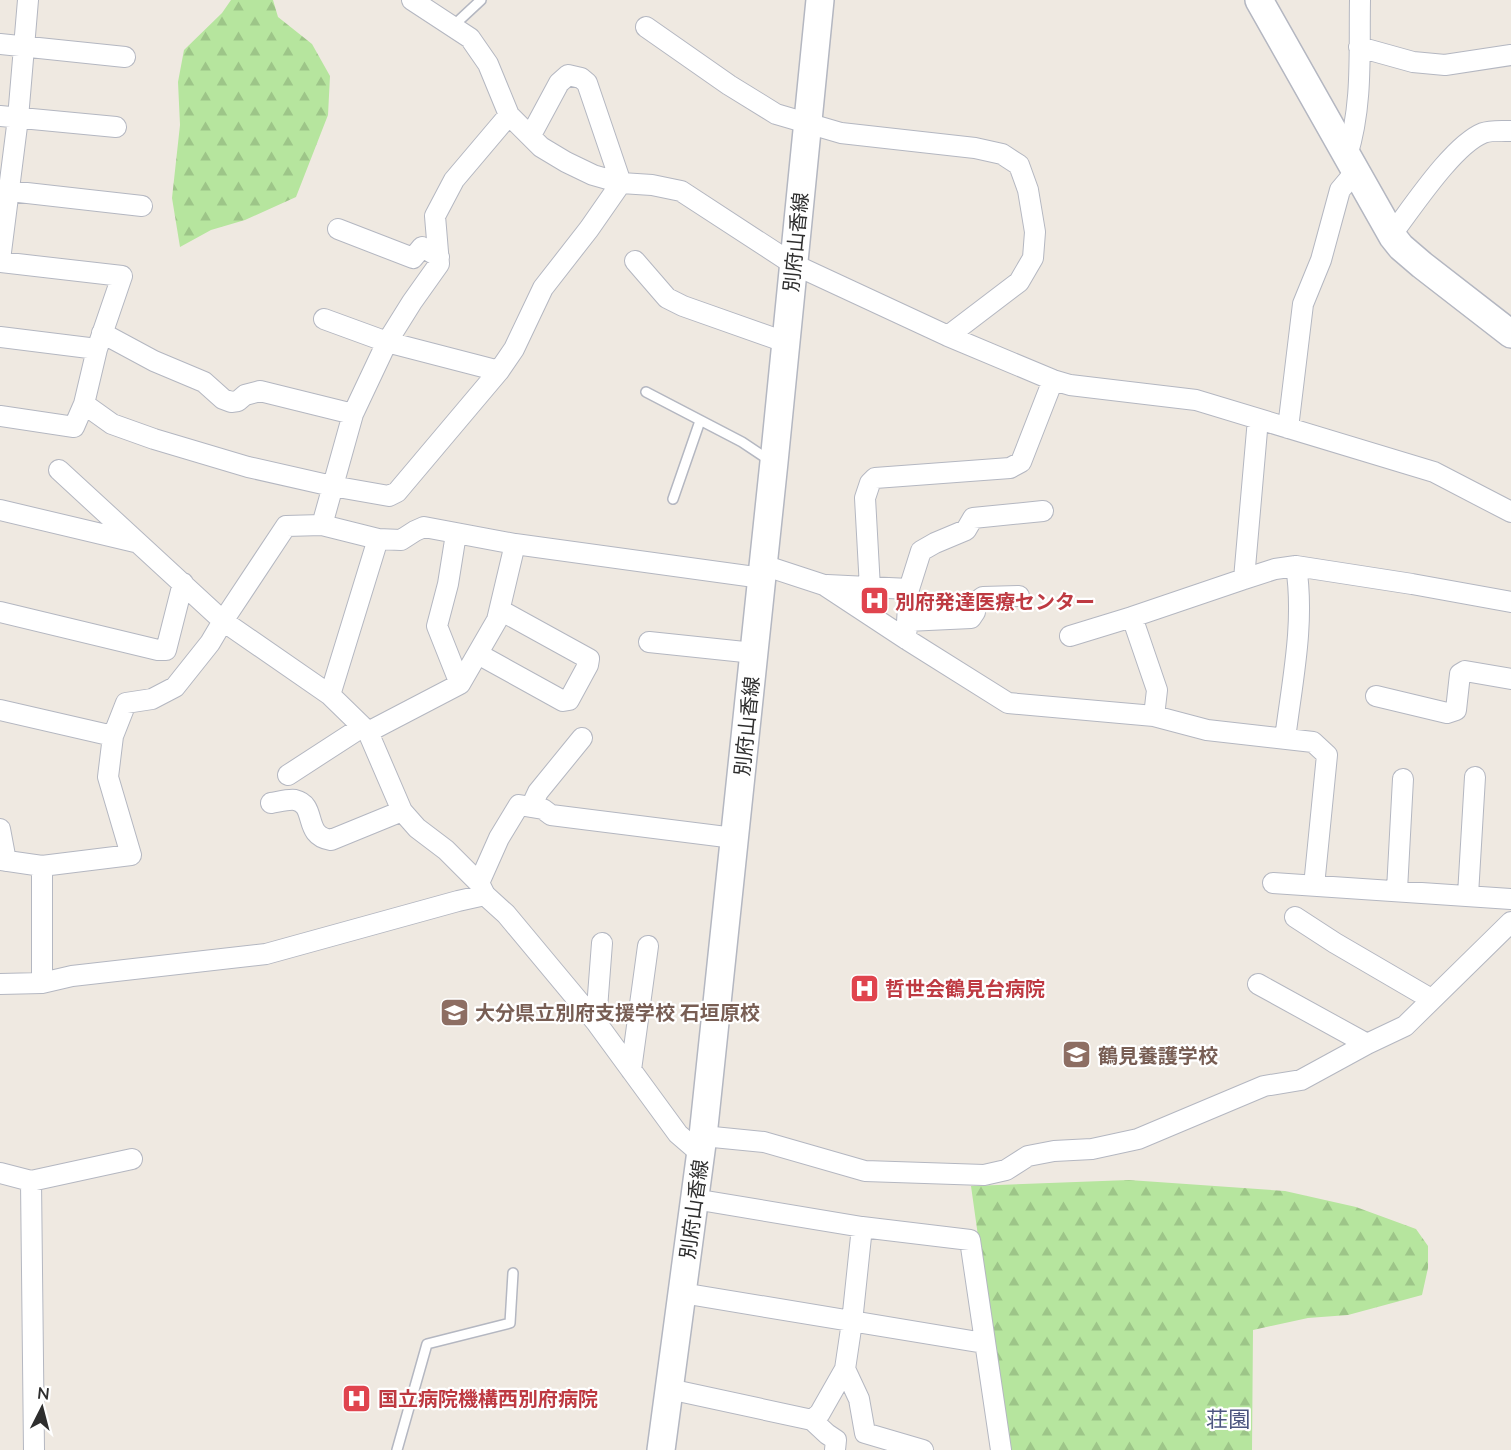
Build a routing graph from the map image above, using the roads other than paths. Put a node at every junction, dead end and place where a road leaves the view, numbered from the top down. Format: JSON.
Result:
{"nodes":[{"id":1,"x":28,"y":0,"type":"edge"},
{"id":2,"x":412,"y":0,"type":"edge"},
{"id":3,"x":481,"y":0,"type":"edge"},
{"id":4,"x":820,"y":0,"type":"edge"},
{"id":5,"x":1259,"y":0,"type":"edge"},
{"id":6,"x":1360,"y":0,"type":"edge"},
{"id":7,"x":452,"y":27,"type":"junction"},
{"id":8,"x":646,"y":27,"type":"dead end"},
{"id":9,"x":0,"y":44,"type":"edge"},
{"id":10,"x":24,"y":46,"type":"junction"},
{"id":11,"x":1359,"y":47,"type":"junction"},
{"id":12,"x":1511,"y":54,"type":"edge"},
{"id":13,"x":125,"y":57,"type":"dead end"},
{"id":14,"x":509,"y":115,"type":"junction"},
{"id":15,"x":9,"y":117,"type":"edge"},
{"id":16,"x":808,"y":125,"type":"junction"},
{"id":17,"x":116,"y":127,"type":"dead end"},
{"id":18,"x":1511,"y":131,"type":"edge"},
{"id":19,"x":531,"y":135,"type":"junction"},
{"id":20,"x":1352,"y":164,"type":"junction"},
{"id":21,"x":621,"y":183,"type":"junction"},
{"id":22,"x":4,"y":191,"type":"edge"},
{"id":23,"x":142,"y":206,"type":"dead end"},
{"id":24,"x":338,"y":229,"type":"dead end"},
{"id":25,"x":1392,"y":234,"type":"junction"},
{"id":26,"x":439,"y":257,"type":"junction"},
{"id":27,"x":0,"y":261,"type":"edge"},
{"id":28,"x":635,"y":261,"type":"dead end"},
{"id":29,"x":793,"y":264,"type":"junction"},
{"id":30,"x":324,"y":319,"type":"dead end"},
{"id":31,"x":1511,"y":334,"type":"edge"},
{"id":32,"x":948,"y":336,"type":"junction"},
{"id":33,"x":0,"y":337,"type":"edge"},
{"id":34,"x":100,"y":341,"type":"junction"},
{"id":35,"x":387,"y":342,"type":"junction"},
{"id":36,"x":785,"y":342,"type":"junction"},
{"id":37,"x":499,"y":371,"type":"junction"},
{"id":38,"x":1053,"y":380,"type":"junction"},
{"id":39,"x":646,"y":392,"type":"dead end"},
{"id":40,"x":84,"y":404,"type":"junction"},
{"id":41,"x":352,"y":414,"type":"junction"},
{"id":42,"x":0,"y":416,"type":"edge"},
{"id":43,"x":1258,"y":419,"type":"junction"},
{"id":44,"x":700,"y":421,"type":"junction"},
{"id":45,"x":1288,"y":428,"type":"junction"},
{"id":46,"x":774,"y":462,"type":"junction"},
{"id":47,"x":59,"y":470,"type":"dead end"},
{"id":48,"x":332,"y":486,"type":"junction"},
{"id":49,"x":673,"y":499,"type":"dead end"},
{"id":50,"x":0,"y":510,"type":"edge"},
{"id":51,"x":1043,"y":511,"type":"dead end"},
{"id":52,"x":1511,"y":512,"type":"edge"},
{"id":53,"x":322,"y":525,"type":"junction"},
{"id":54,"x":456,"y":534,"type":"junction"},
{"id":55,"x":378,"y":539,"type":"junction"},
{"id":56,"x":136,"y":542,"type":"junction"},
{"id":57,"x":515,"y":544,"type":"junction"},
{"id":58,"x":1296,"y":566,"type":"junction"},
{"id":59,"x":763,"y":571,"type":"junction"},
{"id":60,"x":1244,"y":579,"type":"junction"},
{"id":61,"x":183,"y":583,"type":"junction"},
{"id":62,"x":824,"y":585,"type":"junction"},
{"id":63,"x":870,"y":588,"type":"junction"},
{"id":64,"x":909,"y":589,"type":"junction"},
{"id":65,"x":1019,"y":596,"type":"dead end"},
{"id":66,"x":1511,"y":602,"type":"edge"},
{"id":67,"x":500,"y":610,"type":"junction"},
{"id":68,"x":0,"y":612,"type":"edge"},
{"id":69,"x":1132,"y":617,"type":"junction"},
{"id":70,"x":223,"y":621,"type":"junction"},
{"id":71,"x":906,"y":630,"type":"junction"},
{"id":72,"x":1070,"y":636,"type":"dead end"},
{"id":73,"x":649,"y":642,"type":"dead end"},
{"id":74,"x":754,"y":653,"type":"junction"},
{"id":75,"x":478,"y":654,"type":"junction"},
{"id":76,"x":1511,"y":679,"type":"edge"},
{"id":77,"x":460,"y":684,"type":"junction"},
{"id":78,"x":330,"y":695,"type":"junction"},
{"id":79,"x":1376,"y":696,"type":"dead end"},
{"id":80,"x":0,"y":710,"type":"edge"},
{"id":81,"x":1154,"y":716,"type":"junction"},
{"id":82,"x":365,"y":730,"type":"junction"},
{"id":83,"x":113,"y":736,"type":"junction"},
{"id":84,"x":582,"y":738,"type":"dead end"},
{"id":85,"x":1285,"y":739,"type":"junction"},
{"id":86,"x":288,"y":775,"type":"dead end"},
{"id":87,"x":1476,"y":777,"type":"dead end"},
{"id":88,"x":1403,"y":779,"type":"dead end"},
{"id":89,"x":271,"y":803,"type":"dead end"},
{"id":90,"x":531,"y":807,"type":"junction"},
{"id":91,"x":402,"y":811,"type":"junction"},
{"id":92,"x":0,"y":829,"type":"edge"},
{"id":93,"x":734,"y":838,"type":"junction"},
{"id":94,"x":3,"y":860,"type":"edge"},
{"id":95,"x":42,"y":866,"type":"junction"},
{"id":96,"x":1273,"y":883,"type":"dead end"},
{"id":97,"x":1314,"y":886,"type":"junction"},
{"id":98,"x":482,"y":889,"type":"junction"},
{"id":99,"x":1397,"y":890,"type":"junction"},
{"id":100,"x":1468,"y":895,"type":"junction"},
{"id":101,"x":1511,"y":899,"type":"edge"},
{"id":102,"x":1295,"y":917,"type":"dead end"},
{"id":103,"x":1511,"y":922,"type":"edge"},
{"id":104,"x":602,"y":943,"type":"dead end"},
{"id":105,"x":648,"y":946,"type":"dead end"},
{"id":106,"x":42,"y":983,"type":"junction"},
{"id":107,"x":0,"y":984,"type":"edge"},
{"id":108,"x":1258,"y":984,"type":"dead end"},
{"id":109,"x":1431,"y":999,"type":"junction"},
{"id":110,"x":596,"y":1022,"type":"junction"},
{"id":111,"x":1366,"y":1044,"type":"junction"},
{"id":112,"x":631,"y":1070,"type":"junction"},
{"id":113,"x":701,"y":1144,"type":"junction"},
{"id":114,"x":132,"y":1159,"type":"dead end"},
{"id":115,"x":0,"y":1173,"type":"edge"},
{"id":116,"x":31,"y":1181,"type":"junction"},
{"id":117,"x":694,"y":1199,"type":"junction"},
{"id":118,"x":862,"y":1227,"type":"junction"},
{"id":119,"x":513,"y":1273,"type":"dead end"},
{"id":120,"x":681,"y":1293,"type":"junction"},
{"id":121,"x":852,"y":1322,"type":"junction"},
{"id":122,"x":984,"y":1343,"type":"junction"},
{"id":123,"x":844,"y":1369,"type":"junction"},
{"id":124,"x":669,"y":1389,"type":"junction"},
{"id":125,"x":812,"y":1420,"type":"junction"},
{"id":126,"x":865,"y":1433,"type":"junction"},
{"id":127,"x":836,"y":1445,"type":"edge"},
{"id":128,"x":34,"y":1450,"type":"edge"},
{"id":129,"x":397,"y":1450,"type":"edge"},
{"id":130,"x":662,"y":1450,"type":"edge"},
{"id":131,"x":923,"y":1450,"type":"edge"},
{"id":132,"x":1001,"y":1450,"type":"edge"}],
"edges":[{"from":1,"to":10,"type":"street"},
{"from":2,"to":7,"type":"street"},
{"from":3,"to":7,"type":"lane"},
{"from":4,"to":16,"type":"main road","name":"別府山香線"},
{"from":5,"to":20,"type":"main road"},
{"from":6,"to":11,"type":"street"},
{"from":7,"to":14,"type":"street"},
{"from":8,"to":16,"type":"street"},
{"from":9,"to":10,"type":"street"},
{"from":10,"to":13,"type":"street"},
{"from":10,"to":15,"type":"street"},
{"from":11,"to":12,"type":"street"},
{"from":11,"to":20,"type":"street"},
{"from":14,"to":19,"type":"street"},
{"from":14,"to":26,"type":"street"},
{"from":15,"to":17,"type":"street"},
{"from":15,"to":22,"type":"street"},
{"from":16,"to":29,"type":"main road","name":"別府山香線"},
{"from":16,"to":32,"type":"street"},
{"from":18,"to":25,"type":"street"},
{"from":19,"to":21,"type":"street"},
{"from":19,"to":21,"type":"street"},
{"from":20,"to":25,"type":"main road"},
{"from":20,"to":45,"type":"street"},
{"from":21,"to":29,"type":"street"},
{"from":21,"to":37,"type":"street"},
{"from":22,"to":23,"type":"street"},
{"from":22,"to":27,"type":"street"},
{"from":24,"to":26,"type":"street"},
{"from":25,"to":31,"type":"main road"},
{"from":26,"to":35,"type":"street"},
{"from":27,"to":34,"type":"street"},
{"from":28,"to":36,"type":"street"},
{"from":29,"to":32,"type":"street"},
{"from":29,"to":36,"type":"main road","name":"別府山香線"},
{"from":30,"to":35,"type":"street"},
{"from":32,"to":38,"type":"street"},
{"from":33,"to":34,"type":"street"},
{"from":34,"to":40,"type":"street"},
{"from":34,"to":41,"type":"street"},
{"from":35,"to":37,"type":"street"},
{"from":35,"to":41,"type":"street"},
{"from":36,"to":46,"type":"main road","name":"別府山香線"},
{"from":37,"to":48,"type":"street"},
{"from":38,"to":43,"type":"street"},
{"from":38,"to":63,"type":"street"},
{"from":39,"to":44,"type":"lane"},
{"from":40,"to":42,"type":"street"},
{"from":40,"to":48,"type":"street"},
{"from":41,"to":48,"type":"street"},
{"from":43,"to":45,"type":"street"},
{"from":43,"to":60,"type":"street"},
{"from":44,"to":46,"type":"lane"},
{"from":44,"to":49,"type":"lane"},
{"from":45,"to":52,"type":"street"},
{"from":46,"to":59,"type":"main road","name":"別府山香線"},
{"from":47,"to":56,"type":"street"},
{"from":48,"to":53,"type":"street"},
{"from":50,"to":56,"type":"street"},
{"from":51,"to":64,"type":"street"},
{"from":53,"to":55,"type":"street"},
{"from":53,"to":70,"type":"street"},
{"from":54,"to":55,"type":"street"},
{"from":54,"to":57,"type":"street"},
{"from":54,"to":77,"type":"street"},
{"from":55,"to":78,"type":"street"},
{"from":56,"to":61,"type":"street"},
{"from":57,"to":59,"type":"street"},
{"from":57,"to":67,"type":"street"},
{"from":58,"to":60,"type":"street"},
{"from":58,"to":66,"type":"street"},
{"from":58,"to":85,"type":"street"},
{"from":59,"to":62,"type":"street"},
{"from":59,"to":74,"type":"main road","name":"別府山香線"},
{"from":60,"to":69,"type":"street"},
{"from":61,"to":68,"type":"street"},
{"from":61,"to":70,"type":"street"},
{"from":62,"to":63,"type":"street"},
{"from":62,"to":71,"type":"street"},
{"from":63,"to":64,"type":"street"},
{"from":64,"to":71,"type":"street"},
{"from":65,"to":71,"type":"street"},
{"from":67,"to":75,"type":"street"},
{"from":67,"to":75,"type":"street"},
{"from":69,"to":72,"type":"street"},
{"from":69,"to":81,"type":"street"},
{"from":70,"to":78,"type":"street"},
{"from":70,"to":83,"type":"street"},
{"from":71,"to":81,"type":"street"},
{"from":73,"to":74,"type":"street"},
{"from":74,"to":93,"type":"main road","name":"別府山香線"},
{"from":75,"to":77,"type":"street"},
{"from":76,"to":79,"type":"street"},
{"from":77,"to":82,"type":"street"},
{"from":78,"to":82,"type":"street"},
{"from":80,"to":83,"type":"street"},
{"from":81,"to":85,"type":"street"},
{"from":82,"to":86,"type":"street"},
{"from":82,"to":91,"type":"street"},
{"from":83,"to":95,"type":"street"},
{"from":84,"to":90,"type":"street"},
{"from":85,"to":97,"type":"street"},
{"from":87,"to":100,"type":"street"},
{"from":88,"to":99,"type":"street"},
{"from":89,"to":91,"type":"street"},
{"from":90,"to":93,"type":"street"},
{"from":90,"to":98,"type":"street"},
{"from":91,"to":98,"type":"street"},
{"from":92,"to":94,"type":"street"},
{"from":93,"to":113,"type":"main road","name":"別府山香線"},
{"from":94,"to":95,"type":"street"},
{"from":95,"to":106,"type":"street"},
{"from":96,"to":97,"type":"street"},
{"from":97,"to":99,"type":"street"},
{"from":98,"to":106,"type":"street"},
{"from":98,"to":110,"type":"street"},
{"from":99,"to":100,"type":"street"},
{"from":100,"to":101,"type":"street"},
{"from":102,"to":109,"type":"street"},
{"from":103,"to":109,"type":"street"},
{"from":104,"to":110,"type":"street"},
{"from":105,"to":112,"type":"street"},
{"from":106,"to":107,"type":"street"},
{"from":108,"to":111,"type":"street"},
{"from":109,"to":111,"type":"street"},
{"from":110,"to":112,"type":"street"},
{"from":111,"to":113,"type":"street"},
{"from":112,"to":113,"type":"street"},
{"from":113,"to":117,"type":"main road","name":"別府山香線"},
{"from":114,"to":116,"type":"street"},
{"from":115,"to":116,"type":"street"},
{"from":116,"to":128,"type":"street"},
{"from":117,"to":118,"type":"street"},
{"from":117,"to":120,"type":"main road","name":"別府山香線"},
{"from":118,"to":121,"type":"street"},
{"from":118,"to":122,"type":"street"},
{"from":119,"to":129,"type":"lane"},
{"from":120,"to":121,"type":"street"},
{"from":120,"to":124,"type":"main road","name":"別府山香線"},
{"from":121,"to":122,"type":"street"},
{"from":121,"to":123,"type":"street"},
{"from":122,"to":132,"type":"street"},
{"from":123,"to":125,"type":"street"},
{"from":123,"to":126,"type":"street"},
{"from":124,"to":125,"type":"street"},
{"from":124,"to":130,"type":"main road","name":"別府山香線"},
{"from":125,"to":127,"type":"street"},
{"from":126,"to":127,"type":"street"},
{"from":126,"to":131,"type":"street"}]}
